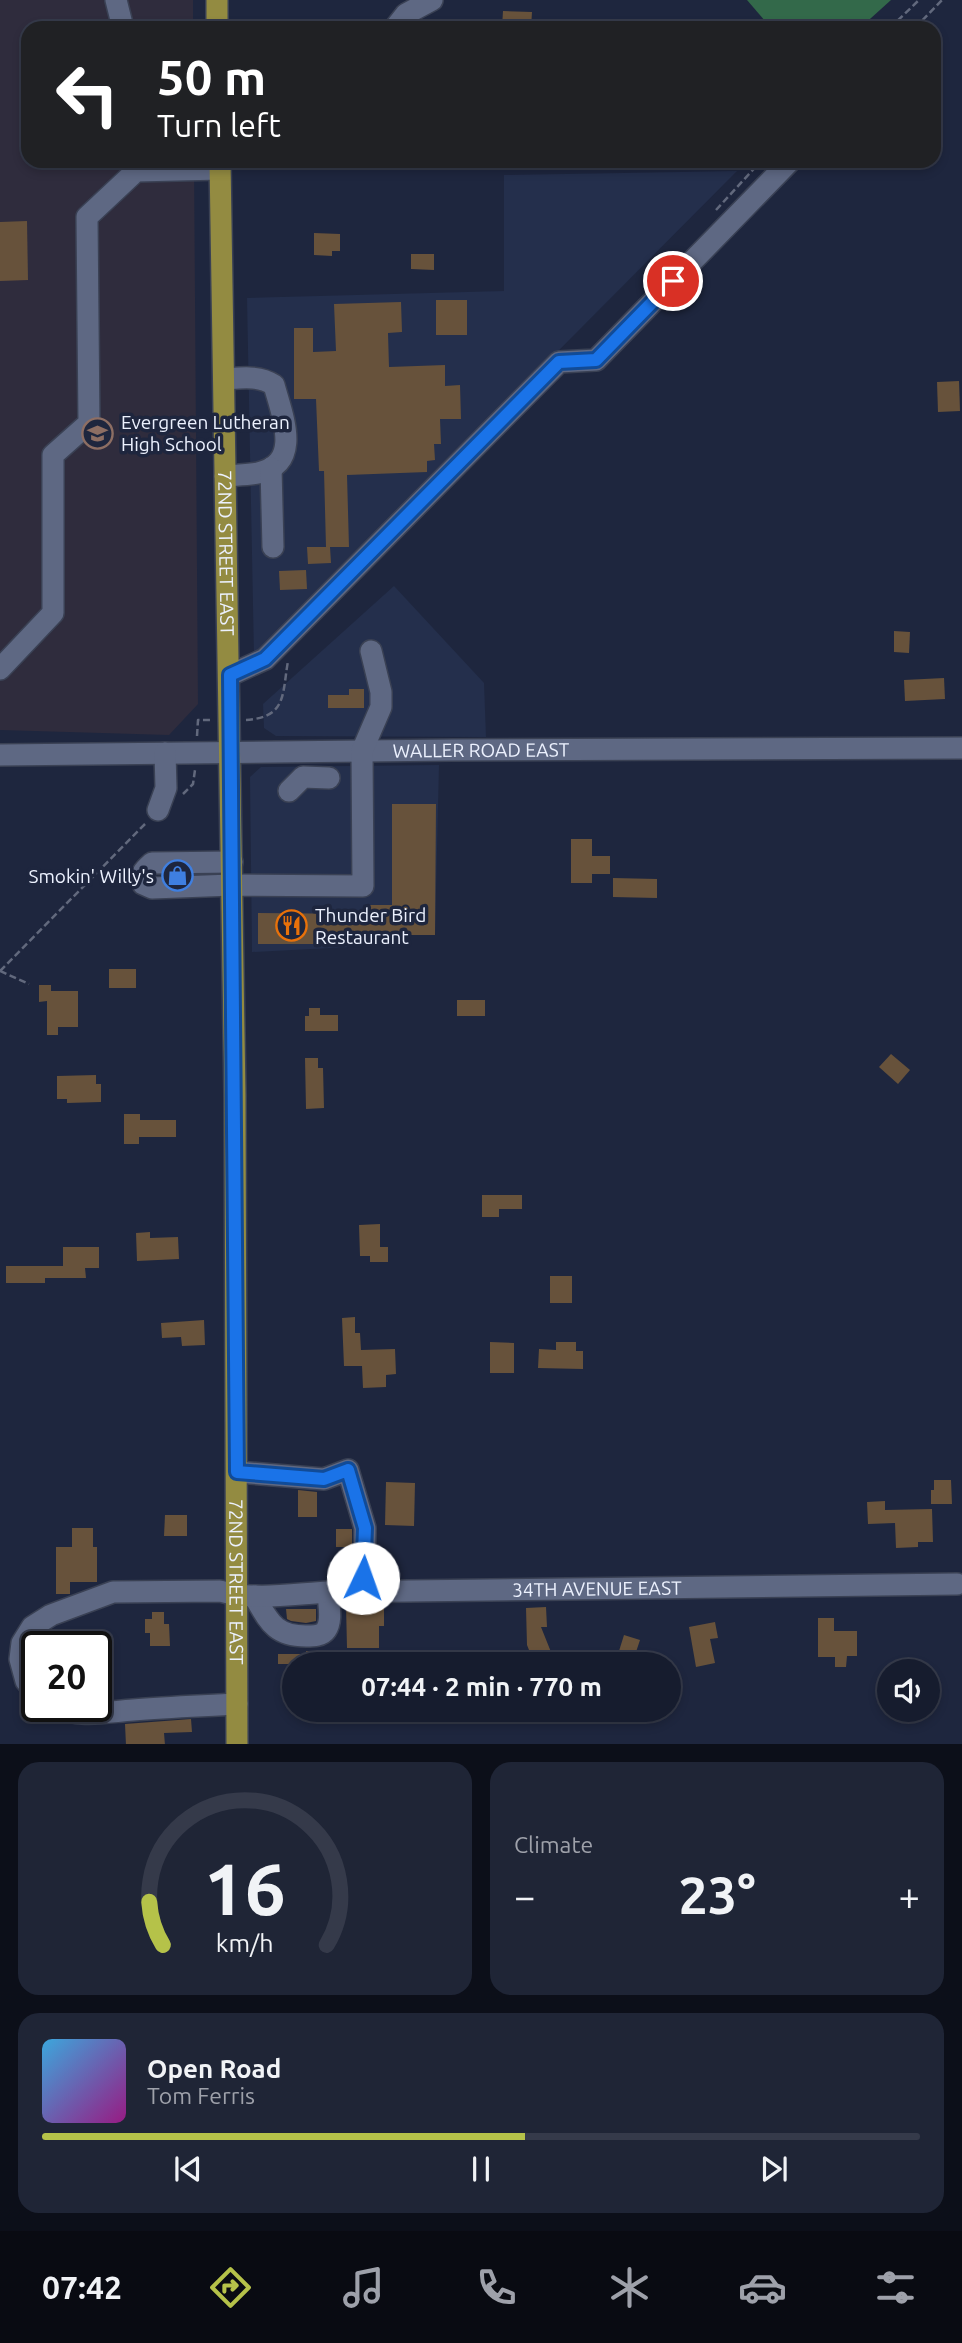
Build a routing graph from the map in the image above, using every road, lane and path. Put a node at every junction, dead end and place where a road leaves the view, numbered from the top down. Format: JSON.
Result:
{"nodes":[{"id":1,"x":116,"y":0,"type":"edge"},
{"id":2,"x":217,"y":0,"type":"edge"},
{"id":3,"x":432,"y":0,"type":"edge"},
{"id":4,"x":919,"y":0,"type":"edge"},
{"id":5,"x":942,"y":0,"type":"edge"},
{"id":6,"x":121,"y":21,"type":"edge"},
{"id":7,"x":218,"y":21,"type":"edge"},
{"id":8,"x":400,"y":21,"type":"edge"},
{"id":9,"x":897,"y":21,"type":"edge"},
{"id":10,"x":922,"y":21,"type":"edge"},
{"id":11,"x":134,"y":168,"type":"edge"},
{"id":12,"x":220,"y":168,"type":"edge"},
{"id":13,"x":783,"y":168,"type":"edge"},
{"id":14,"x":224,"y":379,"type":"junction"},
{"id":15,"x":271,"y":468,"type":"junction"},
{"id":16,"x":225,"y":476,"type":"junction"},
{"id":17,"x":273,"y":547,"type":"dead end"},
{"id":18,"x":371,"y":652,"type":"dead end"},
{"id":19,"x":0,"y":669,"type":"edge"},
{"id":20,"x":230,"y":675,"type":"junction"},
{"id":21,"x":208,"y":720,"type":"dead end"},
{"id":22,"x":198,"y":733,"type":"dead end"},
{"id":23,"x":962,"y":748,"type":"edge"},
{"id":24,"x":362,"y":751,"type":"junction"},
{"id":25,"x":165,"y":753,"type":"junction"},
{"id":26,"x":231,"y":753,"type":"junction"},
{"id":27,"x":0,"y":755,"type":"edge"},
{"id":28,"x":329,"y":779,"type":"dead end"},
{"id":29,"x":289,"y":791,"type":"dead end"},
{"id":30,"x":158,"y":810,"type":"joint"},
{"id":31,"x":232,"y":862,"type":"junction"},
{"id":32,"x":232,"y":885,"type":"junction"},
{"id":33,"x":0,"y":971,"type":"edge"},
{"id":34,"x":29,"y":984,"type":"dead end"},
{"id":35,"x":237,"y":1472,"type":"junction"},
{"id":36,"x":957,"y":1584,"type":"dead end"},
{"id":37,"x":328,"y":1592,"type":"junction"},
{"id":38,"x":363,"y":1592,"type":"junction"},
{"id":39,"x":246,"y":1596,"type":"junction"},
{"id":40,"x":30,"y":1631,"type":"edge"},
{"id":41,"x":237,"y":1704,"type":"junction"},
{"id":42,"x":112,"y":1712,"type":"edge"},
{"id":43,"x":237,"y":1744,"type":"edge"}],
"edges":[{"from":1,"to":6,"type":"street"},
{"from":2,"to":7,"type":"main road"},
{"from":3,"to":8,"type":"street"},
{"from":4,"to":9,"type":"path"},
{"from":5,"to":10,"type":"path"},
{"from":11,"to":19,"type":"street"},
{"from":12,"to":14,"type":"main road","name":"72ND STREET EAST"},
{"from":13,"to":20,"type":"street"},
{"from":14,"to":15,"type":"street"},
{"from":14,"to":16,"type":"main road","name":"72ND STREET EAST"},
{"from":15,"to":16,"type":"street"},
{"from":15,"to":17,"type":"street"},
{"from":16,"to":20,"type":"main road","name":"72ND STREET EAST"},
{"from":18,"to":24,"type":"street"},
{"from":20,"to":26,"type":"main road","name":"72ND STREET EAST"},
{"from":21,"to":22,"type":"path"},
{"from":23,"to":24,"type":"street","name":"WALLER ROAD EAST"},
{"from":24,"to":26,"type":"street","name":"WALLER ROAD EAST"},
{"from":24,"to":32,"type":"street"},
{"from":25,"to":26,"type":"street","name":"WALLER ROAD EAST"},
{"from":25,"to":27,"type":"street","name":"WALLER ROAD EAST"},
{"from":25,"to":30,"type":"street"},
{"from":26,"to":31,"type":"main road","name":"72ND STREET EAST"},
{"from":28,"to":29,"type":"street"},
{"from":30,"to":33,"type":"path"},
{"from":31,"to":32,"type":"main road","name":"72ND STREET EAST"},
{"from":31,"to":32,"type":"street"},
{"from":32,"to":35,"type":"main road","name":"72ND STREET EAST"},
{"from":33,"to":34,"type":"path"},
{"from":35,"to":38,"type":"street"},
{"from":35,"to":39,"type":"main road","name":"72ND STREET EAST"},
{"from":36,"to":38,"type":"street","name":"34TH AVENUE EAST"},
{"from":37,"to":38,"type":"street","name":"34TH AVENUE EAST"},
{"from":37,"to":39,"type":"street","name":"34TH AVENUE EAST"},
{"from":37,"to":39,"type":"street"},
{"from":39,"to":40,"type":"street","name":"34TH AVENUE EAST"},
{"from":39,"to":41,"type":"main road","name":"72ND STREET EAST"},
{"from":41,"to":42,"type":"street"},
{"from":41,"to":43,"type":"main road","name":"72ND STREET EAST"}]}
